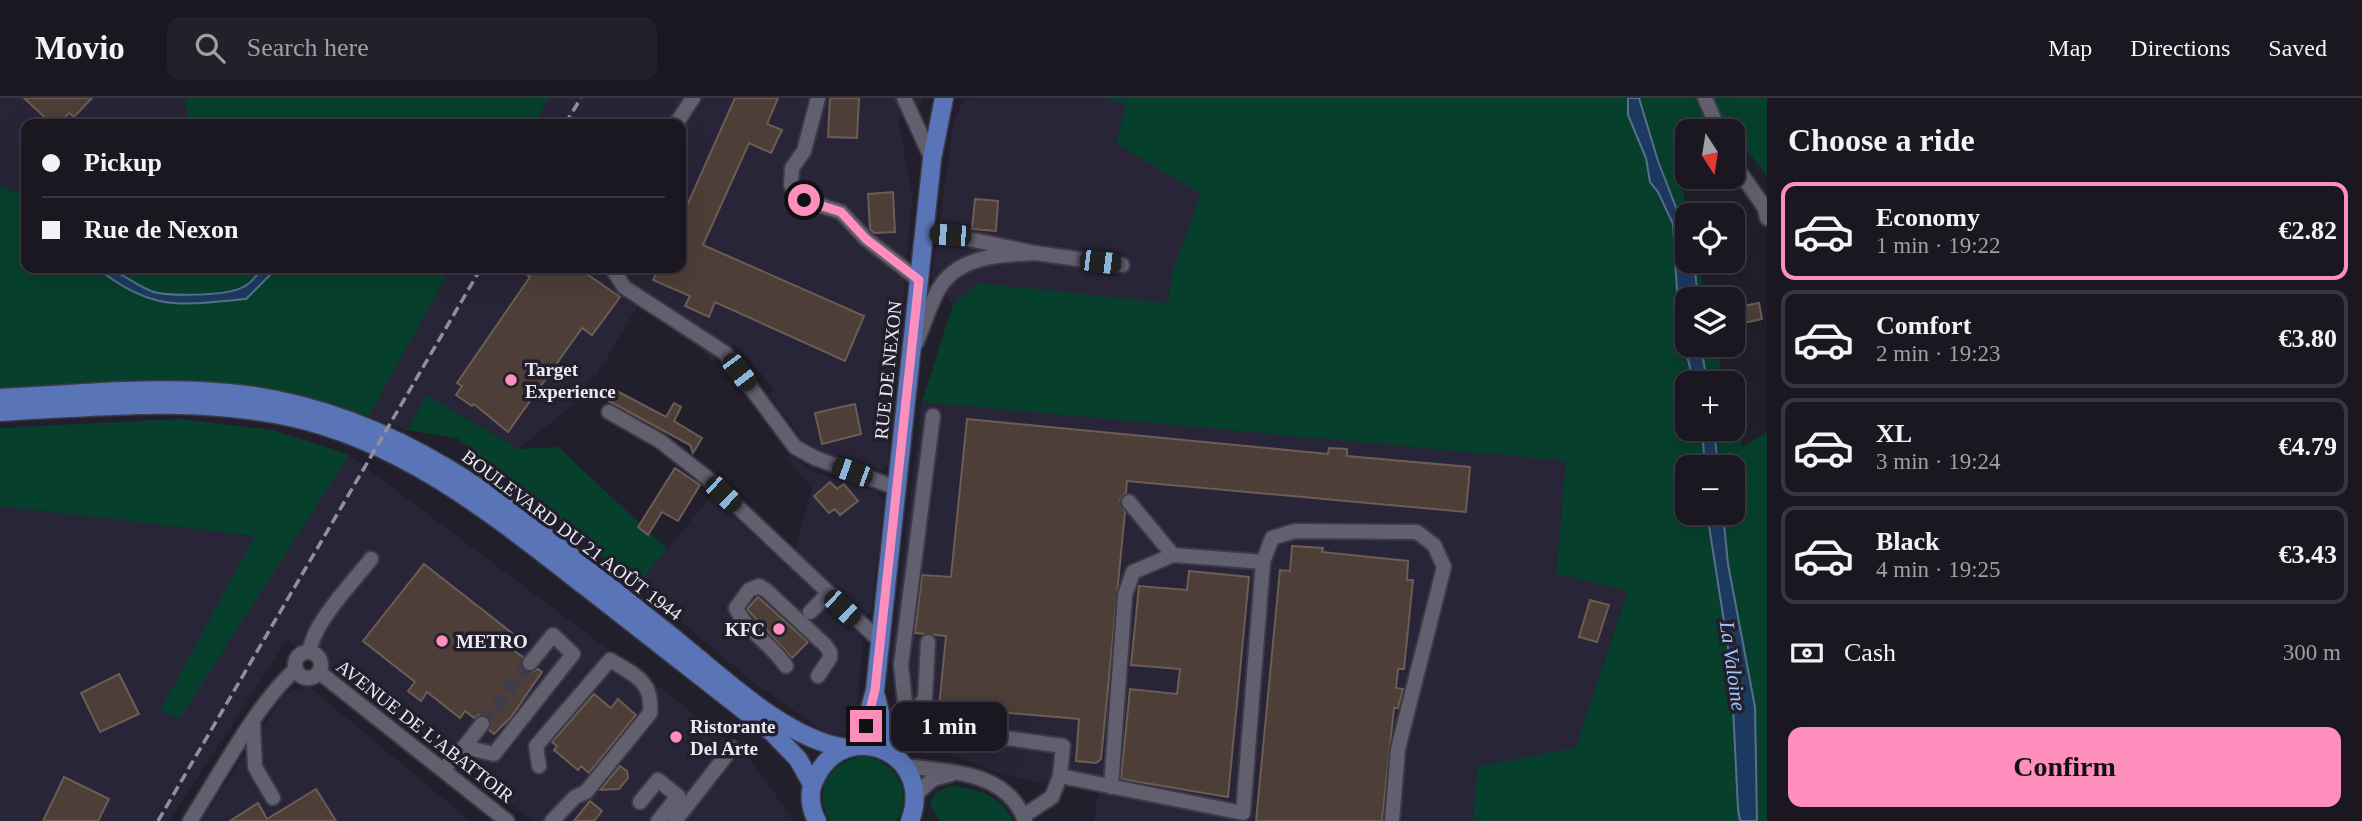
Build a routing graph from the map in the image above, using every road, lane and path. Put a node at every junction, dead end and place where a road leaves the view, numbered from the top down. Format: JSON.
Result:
{"nodes":[{"id":1,"x":693,"y":98,"type":"edge"},
{"id":2,"x":818,"y":98,"type":"edge"},
{"id":3,"x":904,"y":98,"type":"edge"},
{"id":4,"x":944,"y":98,"type":"edge"},
{"id":5,"x":1705,"y":98,"type":"edge"},
{"id":6,"x":679,"y":119,"type":"edge"},
{"id":7,"x":1713,"y":119,"type":"edge"},
{"id":8,"x":932,"y":159,"type":"junction"},
{"id":9,"x":1745,"y":180,"type":"edge"},
{"id":10,"x":1767,"y":218,"type":"edge"},
{"id":11,"x":924,"y":233,"type":"junction"},
{"id":12,"x":1035,"y":253,"type":"junction"},
{"id":13,"x":1122,"y":265,"type":"dead end"},
{"id":14,"x":615,"y":273,"type":"edge"},
{"id":15,"x":919,"y":280,"type":"junction"},
{"id":16,"x":911,"y":354,"type":"junction"},
{"id":17,"x":0,"y":398,"type":"edge"},
{"id":18,"x":0,"y":412,"type":"edge"},
{"id":19,"x":609,"y":412,"type":"dead end"},
{"id":20,"x":933,"y":416,"type":"dead end"},
{"id":21,"x":897,"y":488,"type":"junction"},
{"id":22,"x":1129,"y":502,"type":"dead end"},
{"id":23,"x":1173,"y":555,"type":"junction"},
{"id":24,"x":371,"y":559,"type":"dead end"},
{"id":25,"x":1263,"y":562,"type":"junction"},
{"id":26,"x":828,"y":594,"type":"junction"},
{"id":27,"x":810,"y":612,"type":"dead end"},
{"id":28,"x":880,"y":641,"type":"junction"},
{"id":29,"x":928,"y":642,"type":"dead end"},
{"id":30,"x":310,"y":652,"type":"junction"},
{"id":31,"x":530,"y":663,"type":"tunnel mouth"},
{"id":32,"x":786,"y":666,"type":"dead end"},
{"id":33,"x":296,"y":669,"type":"junction"},
{"id":34,"x":319,"y":672,"type":"junction"},
{"id":35,"x":818,"y":676,"type":"dead end"},
{"id":36,"x":875,"y":690,"type":"junction"},
{"id":37,"x":912,"y":713,"type":"junction"},
{"id":38,"x":253,"y":724,"type":"junction"},
{"id":39,"x":482,"y":724,"type":"tunnel mouth"},
{"id":40,"x":464,"y":747,"type":"junction"},
{"id":41,"x":853,"y":747,"type":"junction"},
{"id":42,"x":732,"y":748,"type":"dead end"},
{"id":43,"x":890,"y":753,"type":"junction"},
{"id":44,"x":539,"y":766,"type":"dead end"},
{"id":45,"x":904,"y":766,"type":"junction"},
{"id":46,"x":443,"y":771,"type":"junction"},
{"id":47,"x":959,"y":772,"type":"junction"},
{"id":48,"x":1060,"y":776,"type":"junction"},
{"id":49,"x":812,"y":784,"type":"junction"},
{"id":50,"x":1111,"y":787,"type":"junction"},
{"id":51,"x":273,"y":798,"type":"dead end"},
{"id":52,"x":640,"y":802,"type":"dead end"},
{"id":53,"x":915,"y":812,"type":"edge"},
{"id":54,"x":1243,"y":817,"type":"edge"},
{"id":55,"x":1024,"y":818,"type":"edge"},
{"id":56,"x":499,"y":819,"type":"edge"},
{"id":57,"x":190,"y":821,"type":"edge"},
{"id":58,"x":552,"y":821,"type":"edge"},
{"id":59,"x":658,"y":821,"type":"edge"},
{"id":60,"x":675,"y":821,"type":"edge"},
{"id":61,"x":817,"y":821,"type":"edge"},
{"id":62,"x":1392,"y":821,"type":"edge"}],
"edges":[{"from":1,"to":6,"type":"street"},
{"from":2,"to":15,"type":"street"},
{"from":3,"to":8,"type":"street"},
{"from":4,"to":8,"type":"main road","name":"RUE DE NEXON"},
{"from":5,"to":7,"type":"street"},
{"from":8,"to":11,"type":"main road","name":"RUE DE NEXON"},
{"from":9,"to":10,"type":"street"},
{"from":11,"to":12,"type":"street"},
{"from":11,"to":15,"type":"main road","name":"RUE DE NEXON"},
{"from":12,"to":13,"type":"street"},
{"from":12,"to":16,"type":"street"},
{"from":14,"to":21,"type":"street"},
{"from":15,"to":16,"type":"main road","name":"RUE DE NEXON"},
{"from":16,"to":21,"type":"main road","name":"RUE DE NEXON"},
{"from":17,"to":41,"type":"main road","name":"BOULEVARD DU 21 AOÛT 1944"},
{"from":18,"to":49,"type":"main road","name":"BOULEVARD DU 21 AOÛT 1944"},
{"from":19,"to":26,"type":"street"},
{"from":20,"to":37,"type":"street"},
{"from":21,"to":28,"type":"main road","name":"RUE DE NEXON"},
{"from":22,"to":23,"type":"street"},
{"from":23,"to":25,"type":"street"},
{"from":23,"to":50,"type":"street"},
{"from":24,"to":30,"type":"street"},
{"from":25,"to":54,"type":"street"},
{"from":25,"to":62,"type":"street"},
{"from":26,"to":27,"type":"street"},
{"from":26,"to":28,"type":"street"},
{"from":28,"to":36,"type":"main road","name":"RUE DE NEXON"},
{"from":29,"to":37,"type":"street"},
{"from":30,"to":33,"type":"street"},
{"from":30,"to":34,"type":"street"},
{"from":31,"to":40,"type":"street"},
{"from":32,"to":35,"type":"street"},
{"from":33,"to":34,"type":"street"},
{"from":33,"to":38,"type":"street"},
{"from":34,"to":46,"type":"street","name":"AVENUE DE L'ABATTOIR"},
{"from":36,"to":41,"type":"main road","name":"RUE DE NEXON"},
{"from":36,"to":43,"type":"main road","name":"RUE DE NEXON"},
{"from":37,"to":48,"type":"street"},
{"from":38,"to":51,"type":"street"},
{"from":38,"to":57,"type":"street"},
{"from":39,"to":40,"type":"street"},
{"from":40,"to":46,"type":"street"},
{"from":41,"to":43,"type":"main road","name":"BOULEVARD DU 21 AOÛT 1944"},
{"from":41,"to":49,"type":"main road"},
{"from":42,"to":60,"type":"street"},
{"from":43,"to":45,"type":"main road"},
{"from":44,"to":58,"type":"street"},
{"from":45,"to":47,"type":"street"},
{"from":45,"to":53,"type":"main road"},
{"from":46,"to":56,"type":"street","name":"AVENUE DE L'ABATTOIR"},
{"from":47,"to":53,"type":"street"},
{"from":47,"to":55,"type":"street"},
{"from":48,"to":50,"type":"street"},
{"from":48,"to":55,"type":"street"},
{"from":49,"to":61,"type":"main road"},
{"from":50,"to":54,"type":"street"},
{"from":52,"to":59,"type":"street"}]}
